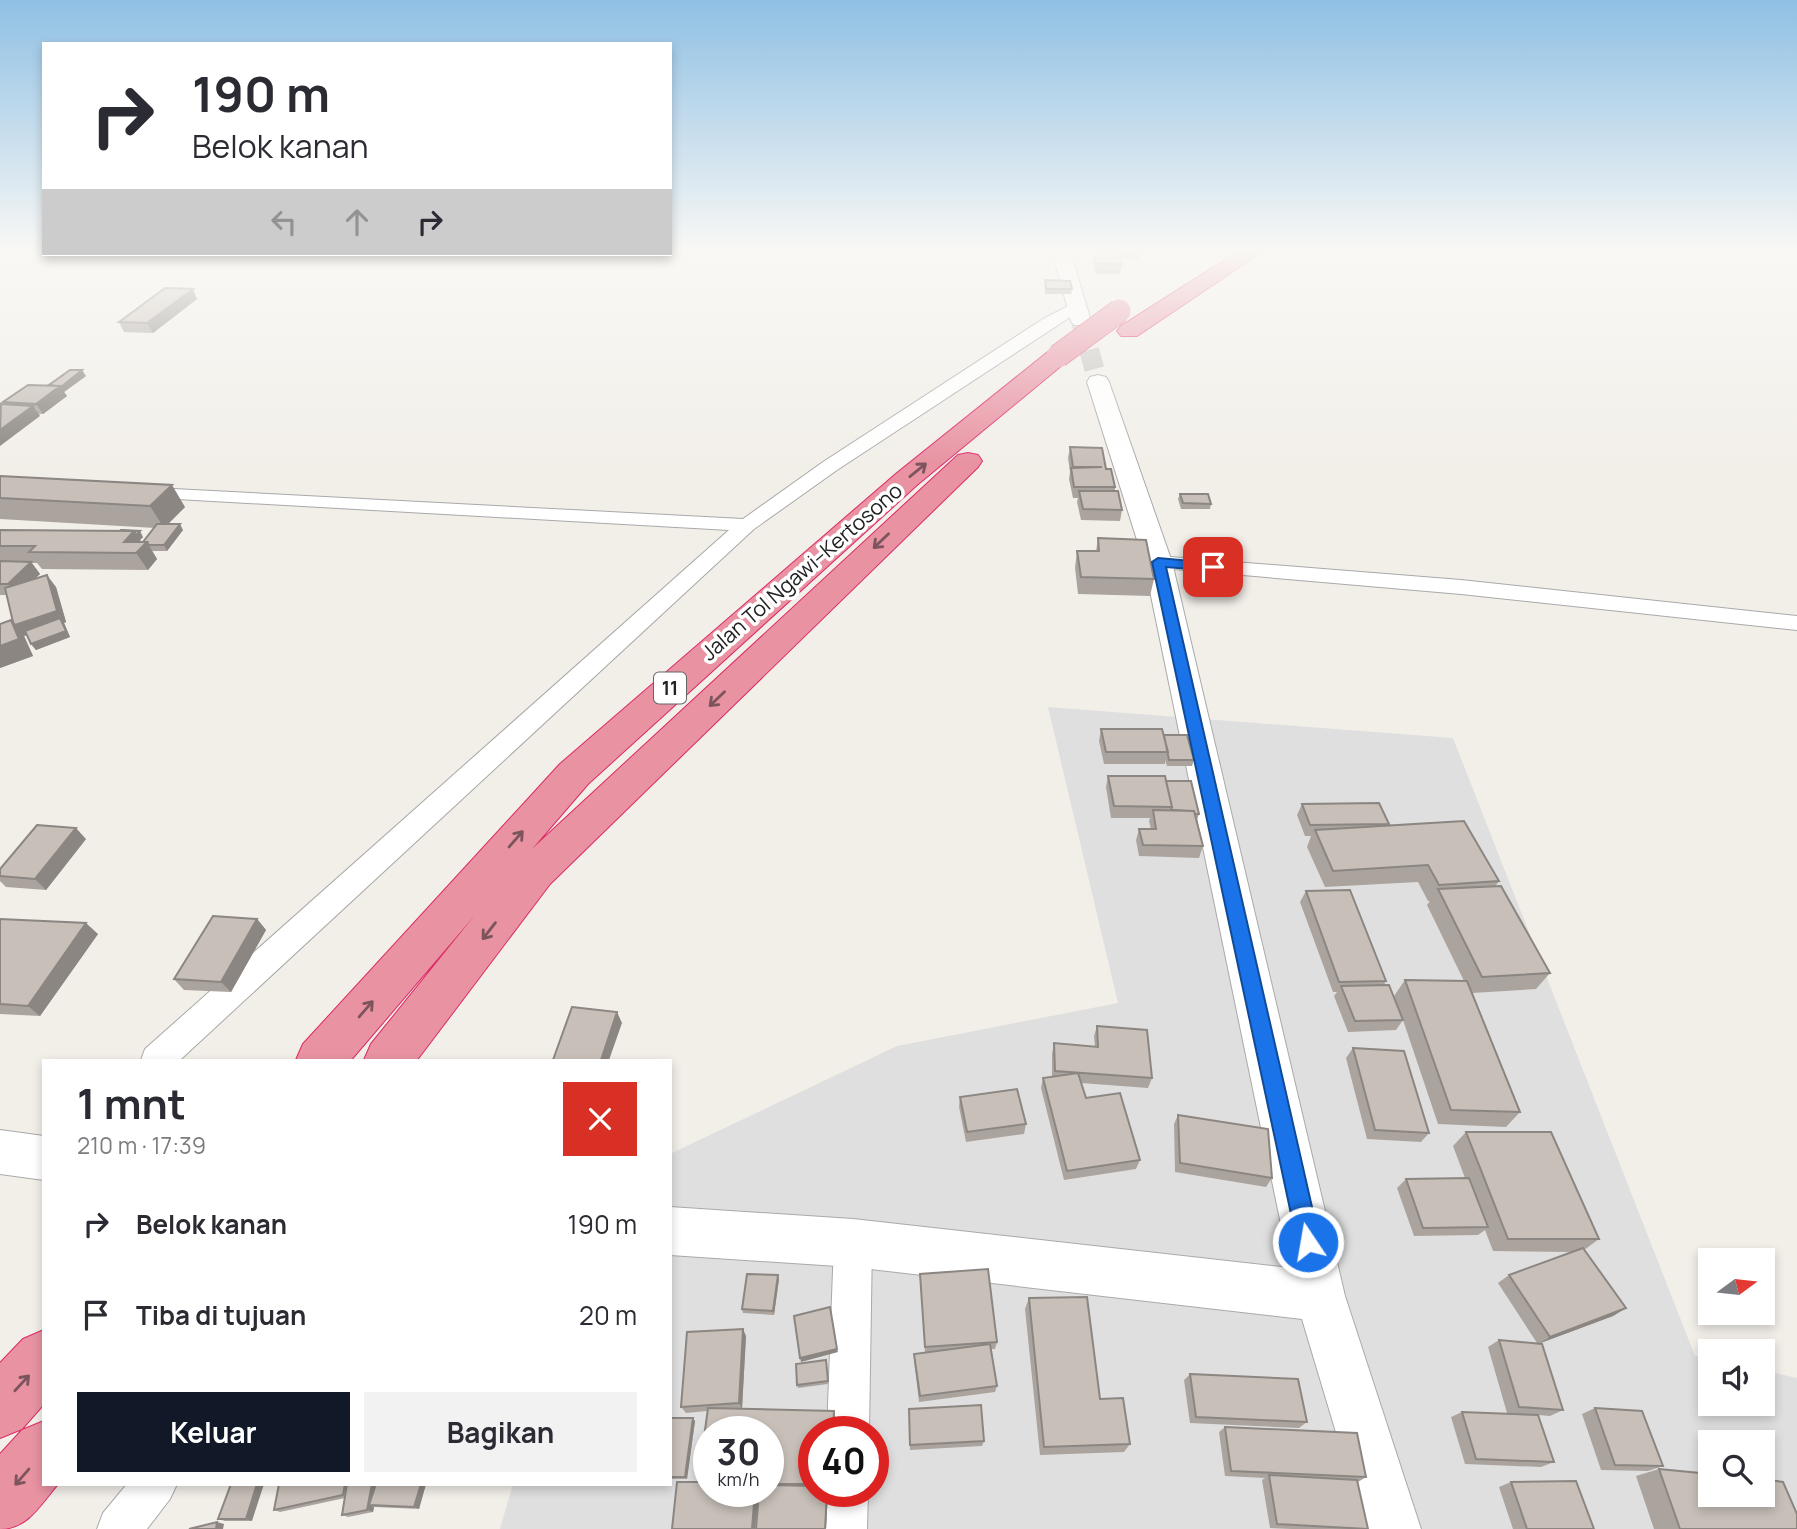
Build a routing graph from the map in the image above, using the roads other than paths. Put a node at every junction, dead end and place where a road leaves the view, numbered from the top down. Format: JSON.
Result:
{"nodes":[{"id":1,"x":1048,"y":322,"type":"edge"},
{"id":2,"x":1123,"y":322,"type":"edge"},
{"id":3,"x":1123,"y":322,"type":"edge"},
{"id":4,"x":1110,"y":347,"type":"tunnel mouth"},
{"id":5,"x":1082,"y":367,"type":"junction"},
{"id":6,"x":124,"y":491,"type":"edge"},
{"id":7,"x":747,"y":525,"type":"junction"},
{"id":8,"x":1158,"y":562,"type":"junction"},
{"id":9,"x":1797,"y":623,"type":"edge"},
{"id":10,"x":158,"y":1059,"type":"edge"},
{"id":11,"x":321,"y":1059,"type":"edge"},
{"id":12,"x":389,"y":1059,"type":"edge"},
{"id":13,"x":0,"y":1152,"type":"edge"},
{"id":14,"x":42,"y":1158,"type":"edge"},
{"id":15,"x":672,"y":1231,"type":"edge"},
{"id":16,"x":853,"y":1243,"type":"junction"},
{"id":17,"x":1320,"y":1296,"type":"junction"},
{"id":18,"x":42,"y":1362,"type":"edge"},
{"id":19,"x":0,"y":1407,"type":"edge"},
{"id":20,"x":848,"y":1416,"type":"edge"},
{"id":21,"x":42,"y":1454,"type":"edge"},
{"id":22,"x":153,"y":1486,"type":"edge"},
{"id":23,"x":0,"y":1502,"type":"edge"},
{"id":24,"x":846,"y":1507,"type":"edge"},
{"id":25,"x":119,"y":1529,"type":"edge"},
{"id":26,"x":845,"y":1529,"type":"edge"},
{"id":27,"x":1393,"y":1529,"type":"edge"}],
"edges":[{"from":1,"to":7,"type":"street"},
{"from":2,"to":4,"type":"highway","name":"Jalan Tol Ngawi–Kertosono","number":"11"},
{"from":3,"to":5,"type":"highway","name":"Jalan Tol Ngawi–Kertosono","number":"11","bridge":true},
{"from":5,"to":8,"type":"street"},
{"from":11,"to":5,"type":"highway","name":"Jalan Tol Ngawi–Kertosono","number":"11","one_way":true},
{"from":5,"to":12,"type":"highway","name":"Jalan Tol Ngawi–Kertosono","number":"11","one_way":true},
{"from":6,"to":7,"type":"street"},
{"from":7,"to":10,"type":"street"},
{"from":8,"to":9,"type":"street"},
{"from":8,"to":17,"type":"street"},
{"from":13,"to":14,"type":"street"},
{"from":15,"to":16,"type":"street"},
{"from":16,"to":17,"type":"street"},
{"from":16,"to":20,"type":"street"},
{"from":17,"to":27,"type":"street"},
{"from":19,"to":18,"type":"highway","one_way":true},
{"from":21,"to":23,"type":"highway","one_way":true},
{"from":22,"to":25,"type":"street"},
{"from":24,"to":26,"type":"street"}]}
